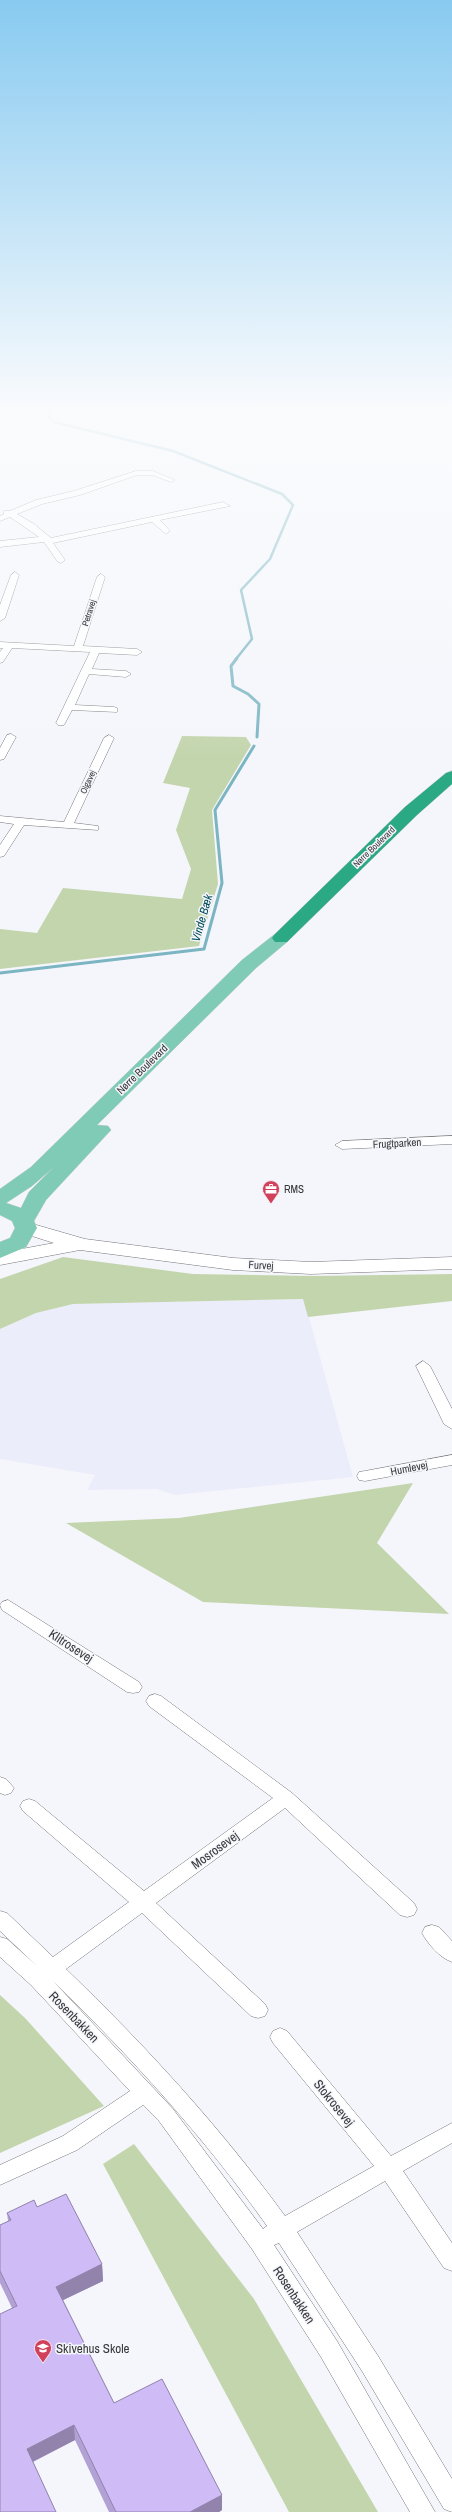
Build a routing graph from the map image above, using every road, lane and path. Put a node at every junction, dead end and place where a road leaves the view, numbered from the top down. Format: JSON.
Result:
{"nodes":[{"id":1,"x":29,"y":524,"type":"edge"},
{"id":2,"x":123,"y":524,"type":"edge"},
{"id":3,"x":159,"y":524,"type":"edge"},
{"id":4,"x":166,"y":531,"type":"dead end"},
{"id":5,"x":86,"y":532,"type":"junction"},
{"id":6,"x":95,"y":538,"type":"dead end"},
{"id":7,"x":48,"y":540,"type":"junction"},
{"id":8,"x":0,"y":544,"type":"edge"},
{"id":9,"x":61,"y":560,"type":"dead end"},
{"id":10,"x":15,"y":575,"type":"dead end"},
{"id":11,"x":101,"y":577,"type":"dead end"},
{"id":12,"x":0,"y":618,"type":"edge"},
{"id":13,"x":4,"y":645,"type":"edge"},
{"id":14,"x":78,"y":649,"type":"junction"},
{"id":15,"x":96,"y":650,"type":"junction"},
{"id":16,"x":137,"y":652,"type":"dead end"},
{"id":17,"x":0,"y":660,"type":"edge"},
{"id":18,"x":86,"y":671,"type":"junction"},
{"id":19,"x":126,"y":674,"type":"dead end"},
{"id":20,"x":68,"y":707,"type":"junction"},
{"id":21,"x":114,"y":710,"type":"dead end"},
{"id":22,"x":61,"y":724,"type":"dead end"},
{"id":23,"x":11,"y":737,"type":"dead end"},
{"id":24,"x":109,"y":738,"type":"dead end"},
{"id":25,"x":0,"y":758,"type":"edge"},
{"id":26,"x":452,"y":776,"type":"edge"},
{"id":27,"x":0,"y":819,"type":"edge"},
{"id":28,"x":21,"y":821,"type":"junction"},
{"id":29,"x":68,"y":826,"type":"junction"},
{"id":30,"x":94,"y":828,"type":"dead end"},
{"id":31,"x":0,"y":854,"type":"edge"},
{"id":32,"x":281,"y":938,"type":"junction"},
{"id":33,"x":113,"y":1098,"type":"junction"},
{"id":34,"x":452,"y":1140,"type":"edge"},
{"id":35,"x":342,"y":1146,"type":"dead end"},
{"id":36,"x":0,"y":1186,"type":"edge"},
{"id":37,"x":0,"y":1198,"type":"edge"},
{"id":38,"x":0,"y":1208,"type":"edge"},
{"id":39,"x":25,"y":1225,"type":"junction"},
{"id":40,"x":77,"y":1244,"type":"junction"},
{"id":41,"x":3,"y":1253,"type":"edge"},
{"id":42,"x":452,"y":1263,"type":"edge"},
{"id":43,"x":423,"y":1366,"type":"dead end"},
{"id":44,"x":452,"y":1424,"type":"edge"},
{"id":45,"x":452,"y":1460,"type":"edge"},
{"id":46,"x":365,"y":1476,"type":"dead end"},
{"id":47,"x":3,"y":1607,"type":"edge"},
{"id":48,"x":134,"y":1687,"type":"dead end"},
{"id":49,"x":155,"y":1701,"type":"dead end"},
{"id":50,"x":286,"y":1798,"type":"junction"},
{"id":51,"x":28,"y":1806,"type":"dead end"},
{"id":52,"x":143,"y":1902,"type":"junction"},
{"id":53,"x":407,"y":1909,"type":"dead end"},
{"id":54,"x":0,"y":1919,"type":"edge"},
{"id":55,"x":432,"y":1932,"type":"dead end"},
{"id":56,"x":0,"y":1945,"type":"edge"},
{"id":57,"x":452,"y":1954,"type":"edge"},
{"id":58,"x":45,"y":1973,"type":"junction"},
{"id":59,"x":258,"y":2010,"type":"dead end"},
{"id":60,"x":280,"y":2037,"type":"dead end"},
{"id":61,"x":145,"y":2092,"type":"junction"},
{"id":62,"x":452,"y":2132,"type":"edge"},
{"id":63,"x":389,"y":2169,"type":"junction"},
{"id":64,"x":0,"y":2175,"type":"edge"},
{"id":65,"x":282,"y":2229,"type":"junction"},
{"id":66,"x":260,"y":2242,"type":"junction"},
{"id":67,"x":452,"y":2261,"type":"edge"},
{"id":68,"x":452,"y":2501,"type":"edge"},
{"id":69,"x":423,"y":2512,"type":"edge"}],
"edges":[{"from":1,"to":7,"type":"street"},
{"from":2,"to":5,"type":"street"},
{"from":3,"to":4,"type":"street"},
{"from":5,"to":6,"type":"street"},
{"from":5,"to":7,"type":"street"},
{"from":7,"to":8,"type":"street"},
{"from":7,"to":9,"type":"street"},
{"from":10,"to":12,"type":"street"},
{"from":11,"to":14,"type":"street","name":"Petravej"},
{"from":13,"to":14,"type":"street"},
{"from":13,"to":17,"type":"street"},
{"from":14,"to":15,"type":"street"},
{"from":15,"to":16,"type":"street"},
{"from":15,"to":18,"type":"street"},
{"from":18,"to":19,"type":"street"},
{"from":18,"to":20,"type":"street"},
{"from":20,"to":21,"type":"street"},
{"from":20,"to":22,"type":"street"},
{"from":23,"to":25,"type":"street"},
{"from":24,"to":29,"type":"street","name":"Olgavej"},
{"from":26,"to":32,"type":"highway","name":"Nørre Boulevard"},
{"from":27,"to":28,"type":"street"},
{"from":28,"to":29,"type":"street"},
{"from":28,"to":31,"type":"street"},
{"from":29,"to":30,"type":"street"},
{"from":32,"to":33,"type":"main road","name":"Nørre Boulevard"},
{"from":32,"to":39,"type":"main road","name":"Nørre Boulevard"},
{"from":33,"to":36,"type":"main road"},
{"from":33,"to":37,"type":"main road","name":"Nørre Boulevard"},
{"from":34,"to":35,"type":"street","name":"Frugtparken"},
{"from":38,"to":39,"type":"main road"},
{"from":39,"to":40,"type":"main road","name":"Furvej"},
{"from":39,"to":41,"type":"main road","name":"Nørre Boulevard"},
{"from":40,"to":41,"type":"main road"},
{"from":40,"to":42,"type":"main road","name":"Furvej"},
{"from":43,"to":44,"type":"street"},
{"from":45,"to":46,"type":"street","name":"Humlevej"},
{"from":47,"to":48,"type":"street","name":"Klitrosevej"},
{"from":49,"to":50,"type":"street"},
{"from":50,"to":52,"type":"street","name":"Mosrosevej"},
{"from":50,"to":53,"type":"street"},
{"from":51,"to":52,"type":"street"},
{"from":52,"to":58,"type":"street","name":"Mosrosevej"},
{"from":52,"to":59,"type":"street"},
{"from":54,"to":58,"type":"street"},
{"from":55,"to":57,"type":"street"},
{"from":56,"to":58,"type":"street","name":"Rosenbakken"},
{"from":58,"to":61,"type":"street","name":"Rosenbakken"},
{"from":58,"to":65,"type":"street"},
{"from":60,"to":63,"type":"street","name":"Stokrosevej"},
{"from":61,"to":64,"type":"street"},
{"from":61,"to":66,"type":"street","name":"Rosenbakken"},
{"from":62,"to":63,"type":"street"},
{"from":63,"to":65,"type":"street"},
{"from":63,"to":67,"type":"street","name":"Stokrosevej"},
{"from":65,"to":66,"type":"street"},
{"from":65,"to":68,"type":"street"},
{"from":66,"to":69,"type":"street","name":"Rosenbakken"}]}
